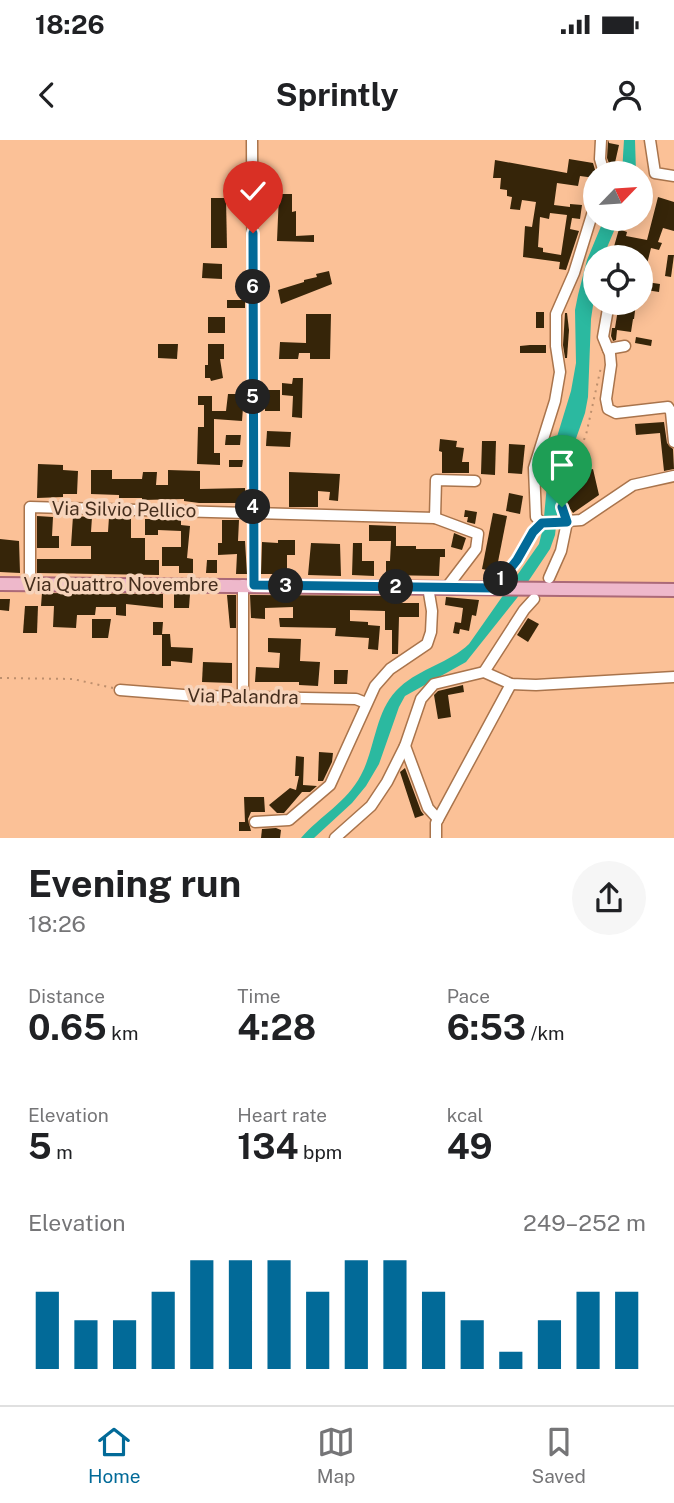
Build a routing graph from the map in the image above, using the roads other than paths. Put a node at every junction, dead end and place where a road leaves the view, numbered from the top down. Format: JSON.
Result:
{"nodes":[{"id":1,"x":253,"y":140,"type":"edge"},
{"id":2,"x":601,"y":140,"type":"edge"},
{"id":3,"x":650,"y":140,"type":"edge"},
{"id":4,"x":601,"y":161,"type":"edge"},
{"id":5,"x":674,"y":176,"type":"edge"},
{"id":6,"x":587,"y":231,"type":"edge"},
{"id":7,"x":607,"y":315,"type":"edge"},
{"id":8,"x":625,"y":346,"type":"dead end"},
{"id":9,"x":607,"y":347,"type":"junction"},
{"id":10,"x":674,"y":442,"type":"edge"},
{"id":11,"x":674,"y":476,"type":"edge"},
{"id":12,"x":475,"y":481,"type":"dead end"},
{"id":13,"x":253,"y":511,"type":"junction"},
{"id":14,"x":435,"y":517,"type":"junction"},
{"id":15,"x":564,"y":522,"type":"junction"},
{"id":16,"x":549,"y":579,"type":"dead end"},
{"id":17,"x":0,"y":583,"type":"edge"},
{"id":18,"x":30,"y":584,"type":"junction"},
{"id":19,"x":249,"y":585,"type":"junction"},
{"id":20,"x":428,"y":587,"type":"junction"},
{"id":21,"x":447,"y":587,"type":"junction"},
{"id":22,"x":674,"y":590,"type":"edge"},
{"id":23,"x":535,"y":593,"type":"junction"},
{"id":24,"x":484,"y":672,"type":"junction"},
{"id":25,"x":674,"y":677,"type":"edge"},
{"id":26,"x":511,"y":684,"type":"junction"},
{"id":27,"x":120,"y":690,"type":"road end"},
{"id":28,"x":243,"y":696,"type":"junction"},
{"id":29,"x":366,"y":703,"type":"junction"},
{"id":30,"x":405,"y":746,"type":"junction"},
{"id":31,"x":438,"y":819,"type":"junction"},
{"id":32,"x":255,"y":822,"type":"dead end"},
{"id":33,"x":335,"y":838,"type":"edge"},
{"id":34,"x":436,"y":838,"type":"edge"}],
"edges":[{"from":1,"to":13,"type":"street"},
{"from":2,"to":4,"type":"street"},
{"from":3,"to":5,"type":"street"},
{"from":6,"to":15,"type":"street"},
{"from":7,"to":9,"type":"street"},
{"from":8,"to":9,"type":"street"},
{"from":9,"to":10,"type":"street"},
{"from":11,"to":15,"type":"street"},
{"from":12,"to":14,"type":"street"},
{"from":13,"to":14,"type":"street"},
{"from":13,"to":18,"type":"street","name":"Via Silvio Pellico"},
{"from":13,"to":19,"type":"street"},
{"from":14,"to":21,"type":"street"},
{"from":15,"to":16,"type":"street"},
{"from":17,"to":18,"type":"main road","name":"Via Quattro Novembre"},
{"from":18,"to":19,"type":"main road","name":"Via Quattro Novembre"},
{"from":19,"to":20,"type":"main road","name":"Via Quattro Novembre"},
{"from":19,"to":28,"type":"street"},
{"from":20,"to":21,"type":"main road","name":"Via Quattro Novembre"},
{"from":20,"to":29,"type":"street"},
{"from":21,"to":23,"type":"main road","name":"Via Quattro Novembre"},
{"from":22,"to":23,"type":"main road","name":"Via Quattro Novembre"},
{"from":23,"to":24,"type":"street"},
{"from":24,"to":26,"type":"street"},
{"from":24,"to":30,"type":"street"},
{"from":25,"to":26,"type":"street"},
{"from":26,"to":31,"type":"street"},
{"from":27,"to":28,"type":"street","name":"Via Palandra"},
{"from":28,"to":29,"type":"street","name":"Via Palandra"},
{"from":29,"to":32,"type":"street"},
{"from":30,"to":31,"type":"street"},
{"from":30,"to":33,"type":"street"},
{"from":31,"to":34,"type":"street"}]}
